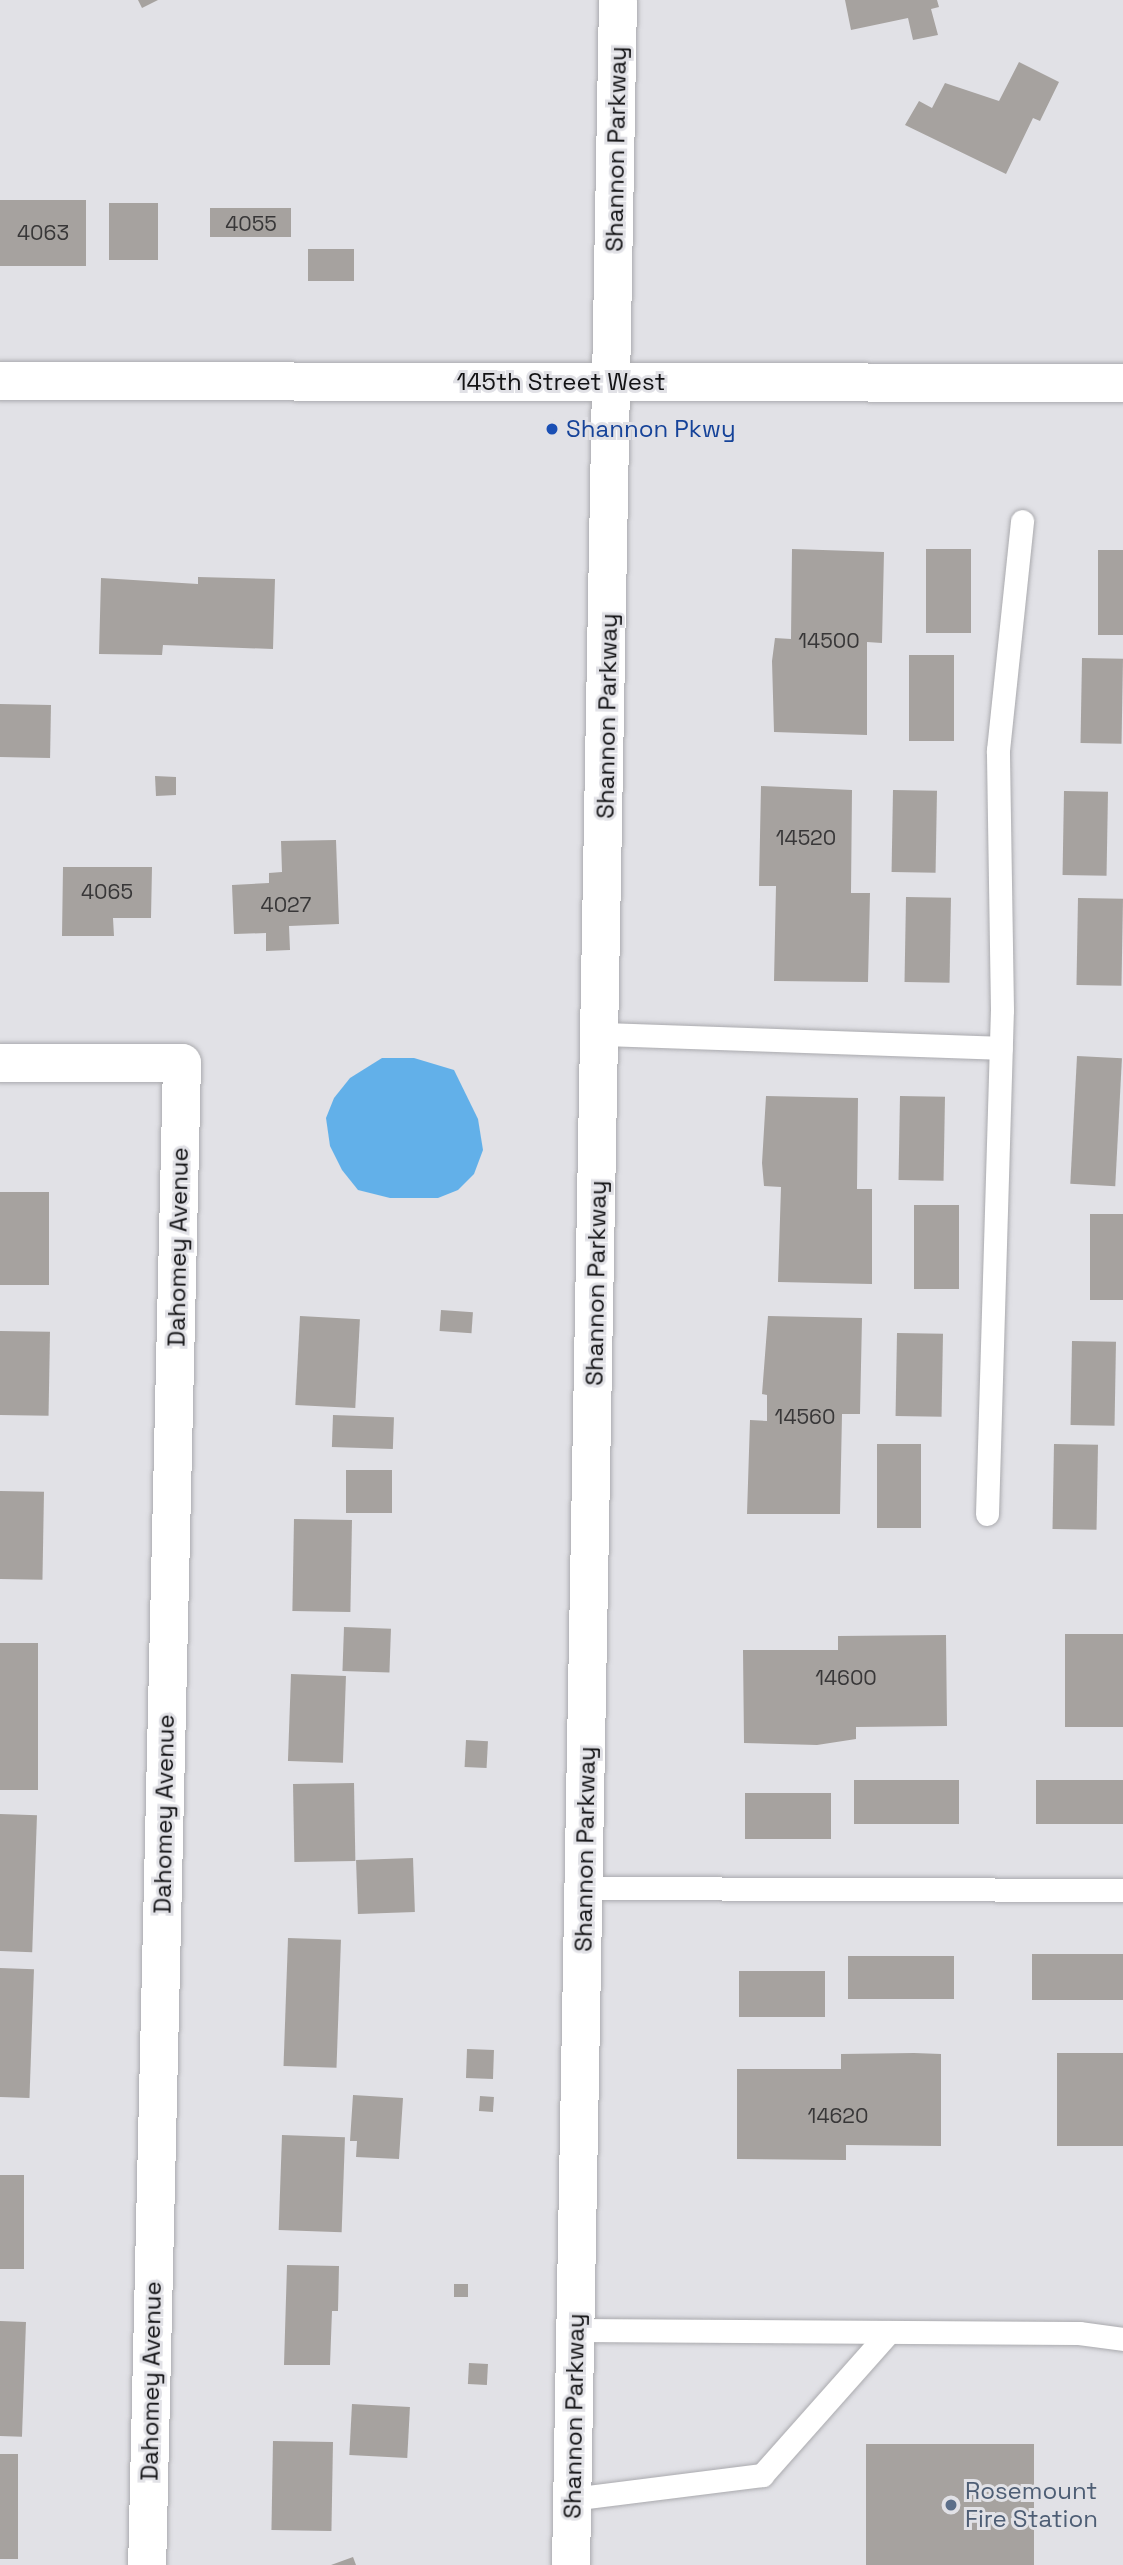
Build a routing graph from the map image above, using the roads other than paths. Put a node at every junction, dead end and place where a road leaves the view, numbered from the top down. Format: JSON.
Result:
{"nodes":[{"id":1,"x":618,"y":0,"type":"edge"},
{"id":2,"x":0,"y":381,"type":"edge"},
{"id":3,"x":613,"y":382,"type":"junction"},
{"id":4,"x":1123,"y":383,"type":"edge"},
{"id":5,"x":1022,"y":521,"type":"dead end"},
{"id":6,"x":601,"y":1034,"type":"junction"},
{"id":7,"x":1001,"y":1048,"type":"junction"},
{"id":8,"x":0,"y":1063,"type":"edge"},
{"id":9,"x":988,"y":1514,"type":"dead end"},
{"id":10,"x":584,"y":1888,"type":"junction"},
{"id":11,"x":1123,"y":1890,"type":"edge"},
{"id":12,"x":575,"y":2330,"type":"junction"},
{"id":13,"x":888,"y":2333,"type":"junction"},
{"id":14,"x":1123,"y":2339,"type":"edge"},
{"id":15,"x":572,"y":2499,"type":"junction"},
{"id":16,"x":147,"y":2565,"type":"edge"},
{"id":17,"x":571,"y":2565,"type":"edge"}],
"edges":[{"from":1,"to":3,"type":"street","name":"Shannon Parkway"},
{"from":2,"to":3,"type":"street","name":"145th Street West"},
{"from":3,"to":4,"type":"street","name":"145th Street West"},
{"from":3,"to":6,"type":"street","name":"Shannon Parkway"},
{"from":5,"to":7,"type":"lane"},
{"from":6,"to":7,"type":"lane"},
{"from":6,"to":10,"type":"street","name":"Shannon Parkway"},
{"from":7,"to":9,"type":"lane"},
{"from":8,"to":16,"type":"street","name":"Dahomey Avenue"},
{"from":10,"to":11,"type":"lane"},
{"from":10,"to":12,"type":"street","name":"Shannon Parkway"},
{"from":12,"to":13,"type":"lane"},
{"from":12,"to":15,"type":"street","name":"Shannon Parkway"},
{"from":13,"to":14,"type":"lane"},
{"from":13,"to":15,"type":"lane"},
{"from":15,"to":17,"type":"street","name":"Shannon Parkway"}]}
